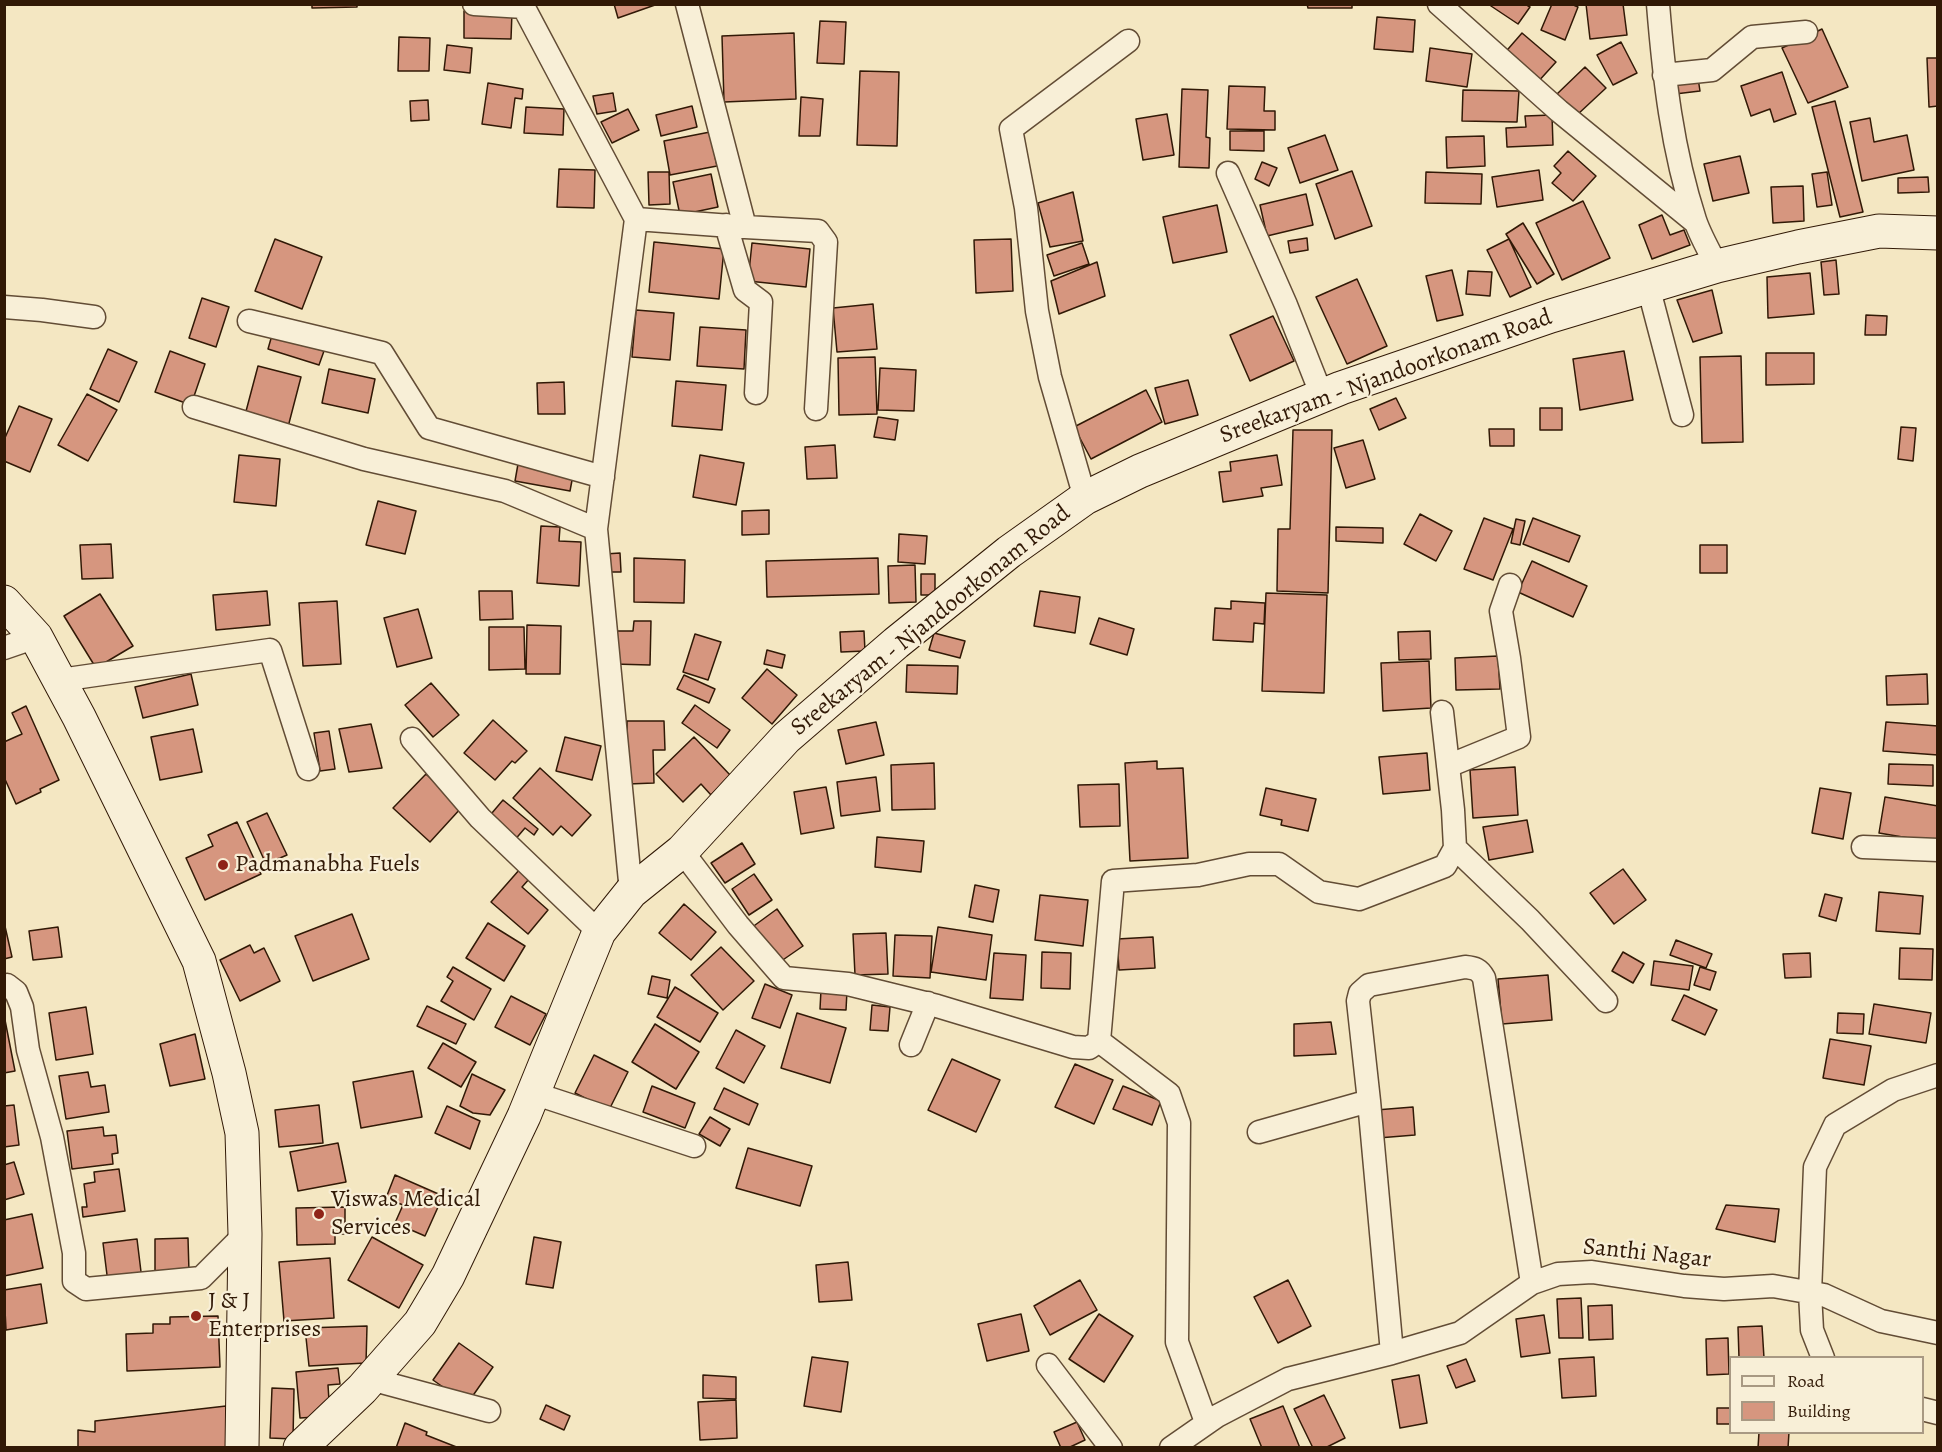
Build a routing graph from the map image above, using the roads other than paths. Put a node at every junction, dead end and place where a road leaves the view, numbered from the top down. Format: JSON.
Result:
{"nodes":[{"id":1,"x":474,"y":4,"type":"edge"},
{"id":2,"x":687,"y":4,"type":"edge"},
{"id":3,"x":1439,"y":4,"type":"edge"},
{"id":4,"x":1658,"y":4,"type":"edge"},
{"id":5,"x":523,"y":6,"type":"edge"},
{"id":6,"x":1806,"y":32,"type":"dead end"},
{"id":7,"x":1128,"y":41,"type":"dead end"},
{"id":8,"x":1664,"y":75,"type":"junction"},
{"id":9,"x":1228,"y":173,"type":"dead end"},
{"id":10,"x":636,"y":219,"type":"junction"},
{"id":11,"x":1695,"y":222,"type":"junction"},
{"id":12,"x":735,"y":226,"type":"junction"},
{"id":13,"x":1938,"y":233,"type":"edge"},
{"id":14,"x":1717,"y":266,"type":"junction"},
{"id":15,"x":1648,"y":286,"type":"junction"},
{"id":16,"x":4,"y":308,"type":"edge"},
{"id":17,"x":94,"y":317,"type":"dead end"},
{"id":18,"x":249,"y":321,"type":"dead end"},
{"id":19,"x":756,"y":393,"type":"dead end"},
{"id":20,"x":1322,"y":396,"type":"junction"},
{"id":21,"x":194,"y":407,"type":"dead end"},
{"id":22,"x":816,"y":409,"type":"dead end"},
{"id":23,"x":1682,"y":415,"type":"dead end"},
{"id":24,"x":603,"y":477,"type":"junction"},
{"id":25,"x":1085,"y":498,"type":"junction"},
{"id":26,"x":596,"y":529,"type":"junction"},
{"id":27,"x":1510,"y":585,"type":"dead end"},
{"id":28,"x":4,"y":602,"type":"edge"},
{"id":29,"x":36,"y":636,"type":"junction"},
{"id":30,"x":4,"y":648,"type":"edge"},
{"id":31,"x":60,"y":680,"type":"junction"},
{"id":32,"x":1442,"y":712,"type":"dead end"},
{"id":33,"x":412,"y":739,"type":"dead end"},
{"id":34,"x":1448,"y":766,"type":"junction"},
{"id":35,"x":308,"y":769,"type":"dead end"},
{"id":36,"x":1863,"y":847,"type":"dead end"},
{"id":37,"x":1455,"y":848,"type":"junction"},
{"id":38,"x":1938,"y":850,"type":"edge"},
{"id":39,"x":682,"y":851,"type":"junction"},
{"id":40,"x":631,"y":892,"type":"junction"},
{"id":41,"x":599,"y":932,"type":"junction"},
{"id":42,"x":4,"y":986,"type":"edge"},
{"id":43,"x":1606,"y":1001,"type":"dead end"},
{"id":44,"x":928,"y":1003,"type":"junction"},
{"id":45,"x":1099,"y":1041,"type":"junction"},
{"id":46,"x":911,"y":1045,"type":"dead end"},
{"id":47,"x":1938,"y":1075,"type":"edge"},
{"id":48,"x":533,"y":1094,"type":"junction"},
{"id":49,"x":1369,"y":1101,"type":"junction"},
{"id":50,"x":1259,"y":1132,"type":"dead end"},
{"id":51,"x":694,"y":1146,"type":"dead end"},
{"id":52,"x":245,"y":1234,"type":"junction"},
{"id":53,"x":1532,"y":1283,"type":"junction"},
{"id":54,"x":1810,"y":1293,"type":"junction"},
{"id":55,"x":1938,"y":1333,"type":"edge"},
{"id":56,"x":1392,"y":1353,"type":"junction"},
{"id":57,"x":1822,"y":1356,"type":"edge"},
{"id":58,"x":1048,"y":1365,"type":"dead end"},
{"id":59,"x":370,"y":1379,"type":"junction"},
{"id":60,"x":489,"y":1411,"type":"dead end"},
{"id":61,"x":1206,"y":1422,"type":"junction"},
{"id":62,"x":242,"y":1448,"type":"edge"},
{"id":63,"x":300,"y":1448,"type":"edge"},
{"id":64,"x":1112,"y":1448,"type":"edge"},
{"id":65,"x":1171,"y":1448,"type":"edge"}],
"edges":[{"from":1,"to":5,"type":"street"},
{"from":2,"to":12,"type":"street"},
{"from":3,"to":11,"type":"street"},
{"from":4,"to":8,"type":"street"},
{"from":5,"to":10,"type":"street"},
{"from":6,"to":8,"type":"street"},
{"from":7,"to":25,"type":"street"},
{"from":8,"to":11,"type":"street"},
{"from":9,"to":20,"type":"street"},
{"from":10,"to":12,"type":"street"},
{"from":10,"to":24,"type":"street"},
{"from":11,"to":14,"type":"street"},
{"from":12,"to":19,"type":"street"},
{"from":12,"to":22,"type":"street"},
{"from":13,"to":14,"type":"main road","name":"Sreekaryam - Njandoorkonam Road"},
{"from":14,"to":15,"type":"main road","name":"Sreekaryam - Njandoorkonam Road"},
{"from":15,"to":20,"type":"main road","name":"Sreekaryam - Njandoorkonam Road"},
{"from":15,"to":23,"type":"street"},
{"from":16,"to":17,"type":"street"},
{"from":18,"to":24,"type":"street"},
{"from":20,"to":25,"type":"main road","name":"Sreekaryam - Njandoorkonam Road"},
{"from":21,"to":26,"type":"street"},
{"from":24,"to":26,"type":"street"},
{"from":25,"to":39,"type":"main road","name":"Sreekaryam - Njandoorkonam Road"},
{"from":26,"to":40,"type":"street"},
{"from":27,"to":34,"type":"street"},
{"from":28,"to":29,"type":"main road"},
{"from":29,"to":30,"type":"street"},
{"from":29,"to":31,"type":"main road"},
{"from":31,"to":35,"type":"street"},
{"from":31,"to":52,"type":"main road"},
{"from":32,"to":34,"type":"street"},
{"from":33,"to":41,"type":"street"},
{"from":34,"to":37,"type":"street"},
{"from":36,"to":38,"type":"street"},
{"from":37,"to":43,"type":"street"},
{"from":37,"to":45,"type":"street"},
{"from":39,"to":40,"type":"main road","name":"Sreekaryam - Njandoorkonam Road"},
{"from":39,"to":44,"type":"street"},
{"from":40,"to":41,"type":"main road","name":"Sreekaryam - Njandoorkonam Road"},
{"from":41,"to":48,"type":"main road","name":"Sreekaryam - Njandoorkonam Road"},
{"from":42,"to":52,"type":"street"},
{"from":44,"to":45,"type":"street"},
{"from":44,"to":46,"type":"street"},
{"from":45,"to":61,"type":"street"},
{"from":47,"to":54,"type":"street"},
{"from":48,"to":51,"type":"street"},
{"from":48,"to":59,"type":"main road","name":"Sreekaryam - Njandoorkonam Road"},
{"from":49,"to":50,"type":"street"},
{"from":49,"to":53,"type":"street"},
{"from":49,"to":56,"type":"street"},
{"from":52,"to":62,"type":"main road"},
{"from":53,"to":54,"type":"street","name":"Santhi Nagar"},
{"from":53,"to":56,"type":"street","name":"Santhi Nagar"},
{"from":54,"to":55,"type":"street","name":"Santhi Nagar"},
{"from":54,"to":57,"type":"street"},
{"from":56,"to":61,"type":"street","name":"Santhi Nagar"},
{"from":58,"to":64,"type":"street"},
{"from":59,"to":60,"type":"street"},
{"from":59,"to":63,"type":"main road","name":"Sreekaryam - Njandoorkonam Road"},
{"from":61,"to":65,"type":"street","name":"Santhi Nagar"}]}
